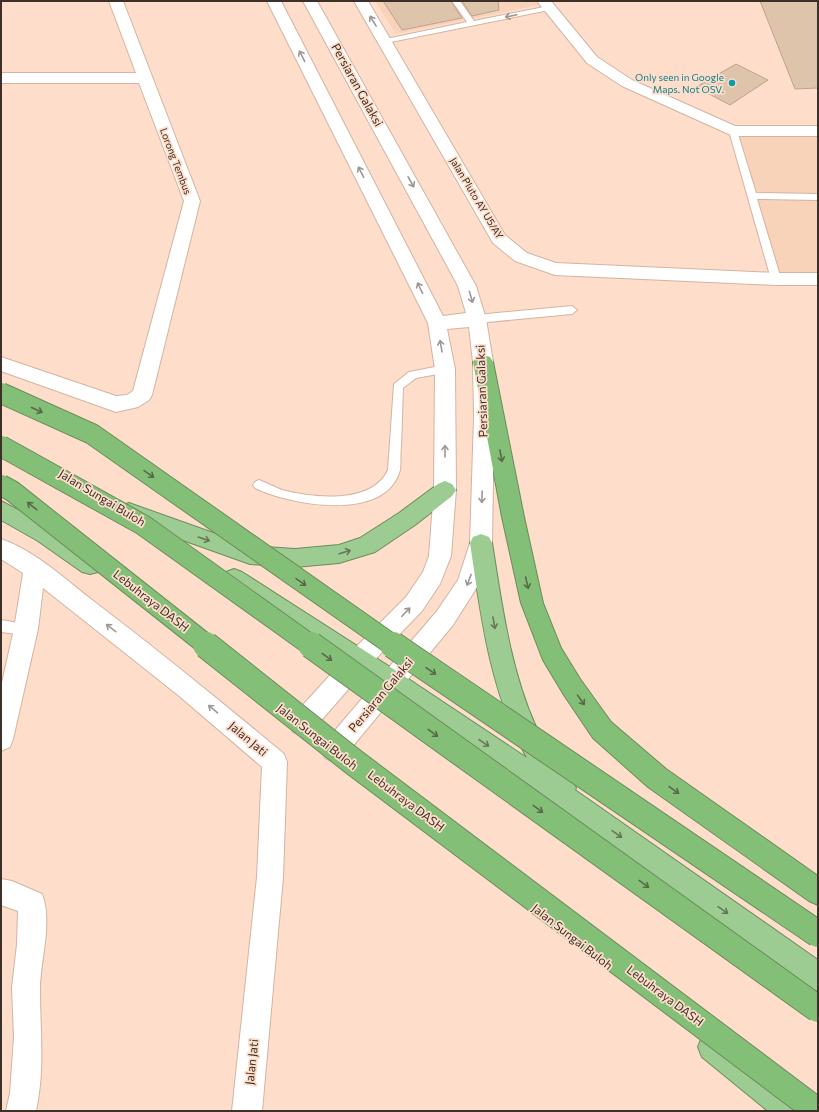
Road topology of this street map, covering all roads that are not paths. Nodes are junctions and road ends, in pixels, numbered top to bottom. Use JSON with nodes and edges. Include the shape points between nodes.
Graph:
{"nodes":[{"id":1,"x":116,"y":1,"type":"edge"},
{"id":2,"x":274,"y":1,"type":"edge"},
{"id":3,"x":310,"y":1,"type":"edge"},
{"id":4,"x":361,"y":1,"type":"edge"},
{"id":5,"x":456,"y":1,"type":"edge"},
{"id":6,"x":547,"y":4,"type":"edge"},
{"id":7,"x":472,"y":24,"type":"junction"},
{"id":8,"x":386,"y":41,"type":"junction"},
{"id":9,"x":1,"y":78,"type":"edge"},
{"id":10,"x":145,"y":78,"type":"junction"},
{"id":11,"x":734,"y":130,"type":"junction"},
{"id":12,"x":818,"y":131,"type":"edge"},
{"id":13,"x":752,"y":196,"type":"junction"},
{"id":14,"x":818,"y":197,"type":"edge"},
{"id":15,"x":818,"y":279,"type":"edge"},
{"id":16,"x":776,"y":280,"type":"junction"},
{"id":17,"x":572,"y":310,"type":"dead end"},
{"id":18,"x":477,"y":319,"type":"junction"},
{"id":19,"x":437,"y":323,"type":"junction"},
{"id":20,"x":483,"y":362,"type":"junction"},
{"id":21,"x":1,"y":364,"type":"edge"},
{"id":22,"x":445,"y":369,"type":"junction"},
{"id":23,"x":1,"y":394,"type":"edge"},
{"id":24,"x":1,"y":438,"type":"edge"},
{"id":25,"x":1,"y":446,"type":"edge"},
{"id":26,"x":1,"y":485,"type":"edge"},
{"id":27,"x":259,"y":486,"type":"dead end"},
{"id":28,"x":445,"y":490,"type":"junction"},
{"id":29,"x":1,"y":510,"type":"edge"},
{"id":30,"x":128,"y":512,"type":"junction"},
{"id":31,"x":481,"y":543,"type":"junction"},
{"id":32,"x":1,"y":548,"type":"edge"},
{"id":33,"x":35,"y":569,"type":"junction"},
{"id":34,"x":1,"y":626,"type":"edge"},
{"id":35,"x":26,"y":630,"type":"junction"},
{"id":36,"x":359,"y":660,"type":"junction"},
{"id":37,"x":393,"y":682,"type":"junction"},
{"id":38,"x":302,"y":724,"type":"junction"},
{"id":39,"x":1,"y":739,"type":"edge"},
{"id":40,"x":334,"y":750,"type":"junction"},
{"id":41,"x":585,"y":812,"type":"junction"},
{"id":42,"x":1,"y":892,"type":"edge"},
{"id":43,"x":818,"y":892,"type":"edge"},
{"id":44,"x":818,"y":934,"type":"edge"},
{"id":45,"x":818,"y":977,"type":"edge"},
{"id":46,"x":818,"y":1009,"type":"edge"},
{"id":47,"x":21,"y":1111,"type":"edge"},
{"id":48,"x":247,"y":1111,"type":"edge"},
{"id":49,"x":792,"y":1111,"type":"edge"},
{"id":50,"x":817,"y":1111,"type":"edge"}],
"edges":[{"from":1,"to":10,"type":"street","name":"Lorong Tembus"},
{"from":19,"to":2,"type":"street","one_way":true},
{"from":3,"to":18,"type":"street","name":"Persiaran Galaksi","one_way":true,"via":[[468,286]]},
{"from":8,"to":4,"type":"street","name":"Jalan Pluto AY U5/AY","one_way":true},
{"from":5,"to":7,"type":"lane"},
{"from":6,"to":7,"type":"lane","one_way":true},
{"from":6,"to":11,"type":"street","via":[[592,60],[627,83]]},
{"from":7,"to":8,"type":"lane"},
{"from":8,"to":16,"type":"street","name":"Jalan Pluto AY U5/AY","via":[[499,238],[521,257],[555,269]]},
{"from":9,"to":10,"type":"street"},
{"from":10,"to":21,"type":"street","name":"Lorong Tembus","via":[[192,201],[142,395],[132,402],[116,404]]},
{"from":11,"to":12,"type":"street"},
{"from":11,"to":13,"type":"lane"},
{"from":13,"to":14,"type":"lane"},
{"from":13,"to":16,"type":"lane"},
{"from":15,"to":16,"type":"street","name":"Jalan Pluto AY U5/AY"},
{"from":17,"to":18,"type":"lane"},
{"from":18,"to":19,"type":"street"},
{"from":18,"to":20,"type":"street","name":"Persiaran Galaksi"},
{"from":22,"to":19,"type":"street","one_way":true},
{"from":20,"to":31,"type":"street","name":"Persiaran Galaksi","one_way":true},
{"from":20,"to":43,"type":"highway","one_way":true,"via":[[532,603],[551,653],[572,687],[602,730],[657,778]]},
{"from":22,"to":27,"type":"lane","via":[[413,374],[404,379],[398,387],[394,470],[388,482],[379,490],[357,499],[323,501],[286,496]]},
{"from":28,"to":22,"type":"street","one_way":true},
{"from":23,"to":44,"type":"highway","one_way":true,"bridge":true,"via":[[92,434],[323,598]]},
{"from":24,"to":30,"type":"highway","name":"Jalan Sungai Buloh"},
{"from":25,"to":46,"type":"highway","one_way":true,"bridge":true,"via":[[143,525]]},
{"from":50,"to":26,"type":"highway","name":"Lebuhraya DASH","one_way":true,"bridge":true,"via":[[351,760],[12,491]]},
{"from":30,"to":28,"type":"highway","one_way":true,"via":[[250,555],[294,558],[339,554],[367,545]]},
{"from":36,"to":28,"type":"street","one_way":true,"via":[[414,604],[432,577],[440,556]]},
{"from":29,"to":38,"type":"highway","name":"Jalan Sungai Buloh","via":[[69,549]]},
{"from":30,"to":36,"type":"highway","name":"Jalan Sungai Buloh"},
{"from":31,"to":37,"type":"street","name":"Persiaran Galaksi","one_way":true,"via":[[468,584],[445,618]]},
{"from":31,"to":41,"type":"highway","one_way":true,"via":[[501,661],[518,710],[536,754],[549,775]]},
{"from":32,"to":33,"type":"street","name":"Jalan Jati"},
{"from":33,"to":35,"type":"street"},
{"from":48,"to":33,"type":"street","name":"Jalan Jati","one_way":true,"via":[[270,877],[275,762],[186,687]]},
{"from":34,"to":35,"type":"lane"},
{"from":35,"to":39,"type":"street"},
{"from":36,"to":37,"type":"highway","name":"Jalan Sungai Buloh"},
{"from":36,"to":38,"type":"street"},
{"from":37,"to":40,"type":"street","name":"Persiaran Galaksi"},
{"from":37,"to":41,"type":"highway","name":"Jalan Sungai Buloh","one_way":true},
{"from":38,"to":40,"type":"highway","name":"Jalan Sungai Buloh"},
{"from":40,"to":49,"type":"highway","name":"Jalan Sungai Buloh"},
{"from":41,"to":45,"type":"highway","name":"Jalan Sungai Buloh","one_way":true},
{"from":42,"to":47,"type":"street","via":[[12,894],[32,904],[32,944],[26,988],[28,1036],[25,1093]]}]}
